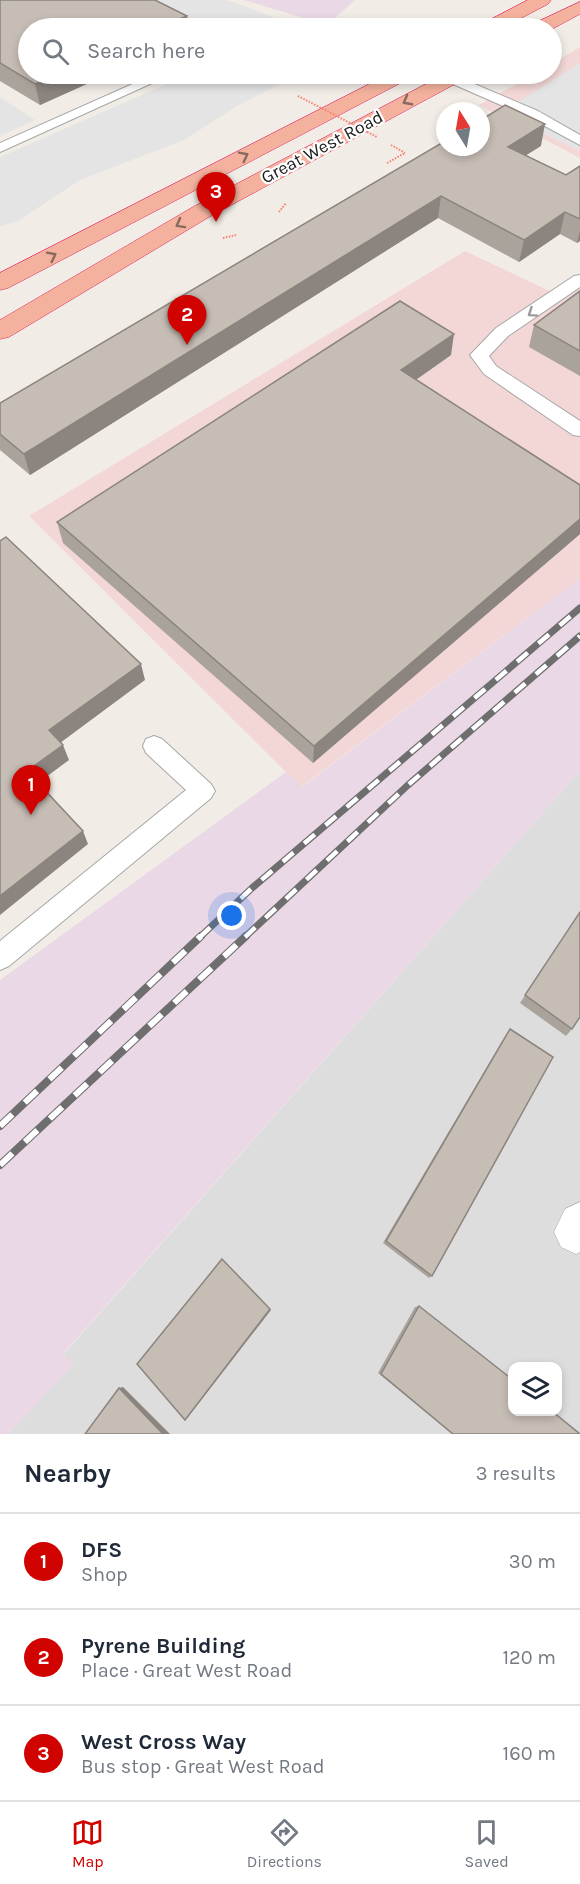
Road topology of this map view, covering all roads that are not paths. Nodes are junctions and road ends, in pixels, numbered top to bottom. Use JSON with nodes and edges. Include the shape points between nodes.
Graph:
{"nodes":[{"id":1,"x":542,"y":0,"type":"edge"},
{"id":2,"x":580,"y":7,"type":"edge"},
{"id":3,"x":508,"y":18,"type":"edge"},
{"id":4,"x":559,"y":18,"type":"edge"},
{"id":5,"x":143,"y":84,"type":"edge"},
{"id":6,"x":384,"y":84,"type":"edge"},
{"id":7,"x":440,"y":84,"type":"edge"},
{"id":8,"x":471,"y":84,"type":"edge"},
{"id":9,"x":580,"y":141,"type":"edge"},
{"id":10,"x":0,"y":148,"type":"edge"},
{"id":11,"x":580,"y":280,"type":"edge"},
{"id":12,"x":0,"y":283,"type":"edge"},
{"id":13,"x":0,"y":331,"type":"edge"},
{"id":14,"x":580,"y":430,"type":"edge"},
{"id":15,"x":154,"y":746,"type":"dead end"},
{"id":16,"x":0,"y":957,"type":"edge"}],
"edges":[{"from":1,"to":3,"type":"highway"},
{"from":2,"to":4,"type":"highway"},
{"from":5,"to":10,"type":"lane"},
{"from":12,"to":6,"type":"highway","name":"Great West Road","one_way":true},
{"from":7,"to":13,"type":"highway","name":"Great West Road","one_way":true,"via":[[201,212]]},
{"from":8,"to":9,"type":"lane"},
{"from":11,"to":14,"type":"lane","one_way":true,"via":[[502,332],[479,355],[490,370]]},
{"from":15,"to":16,"type":"lane","via":[[203,791]]}]}
